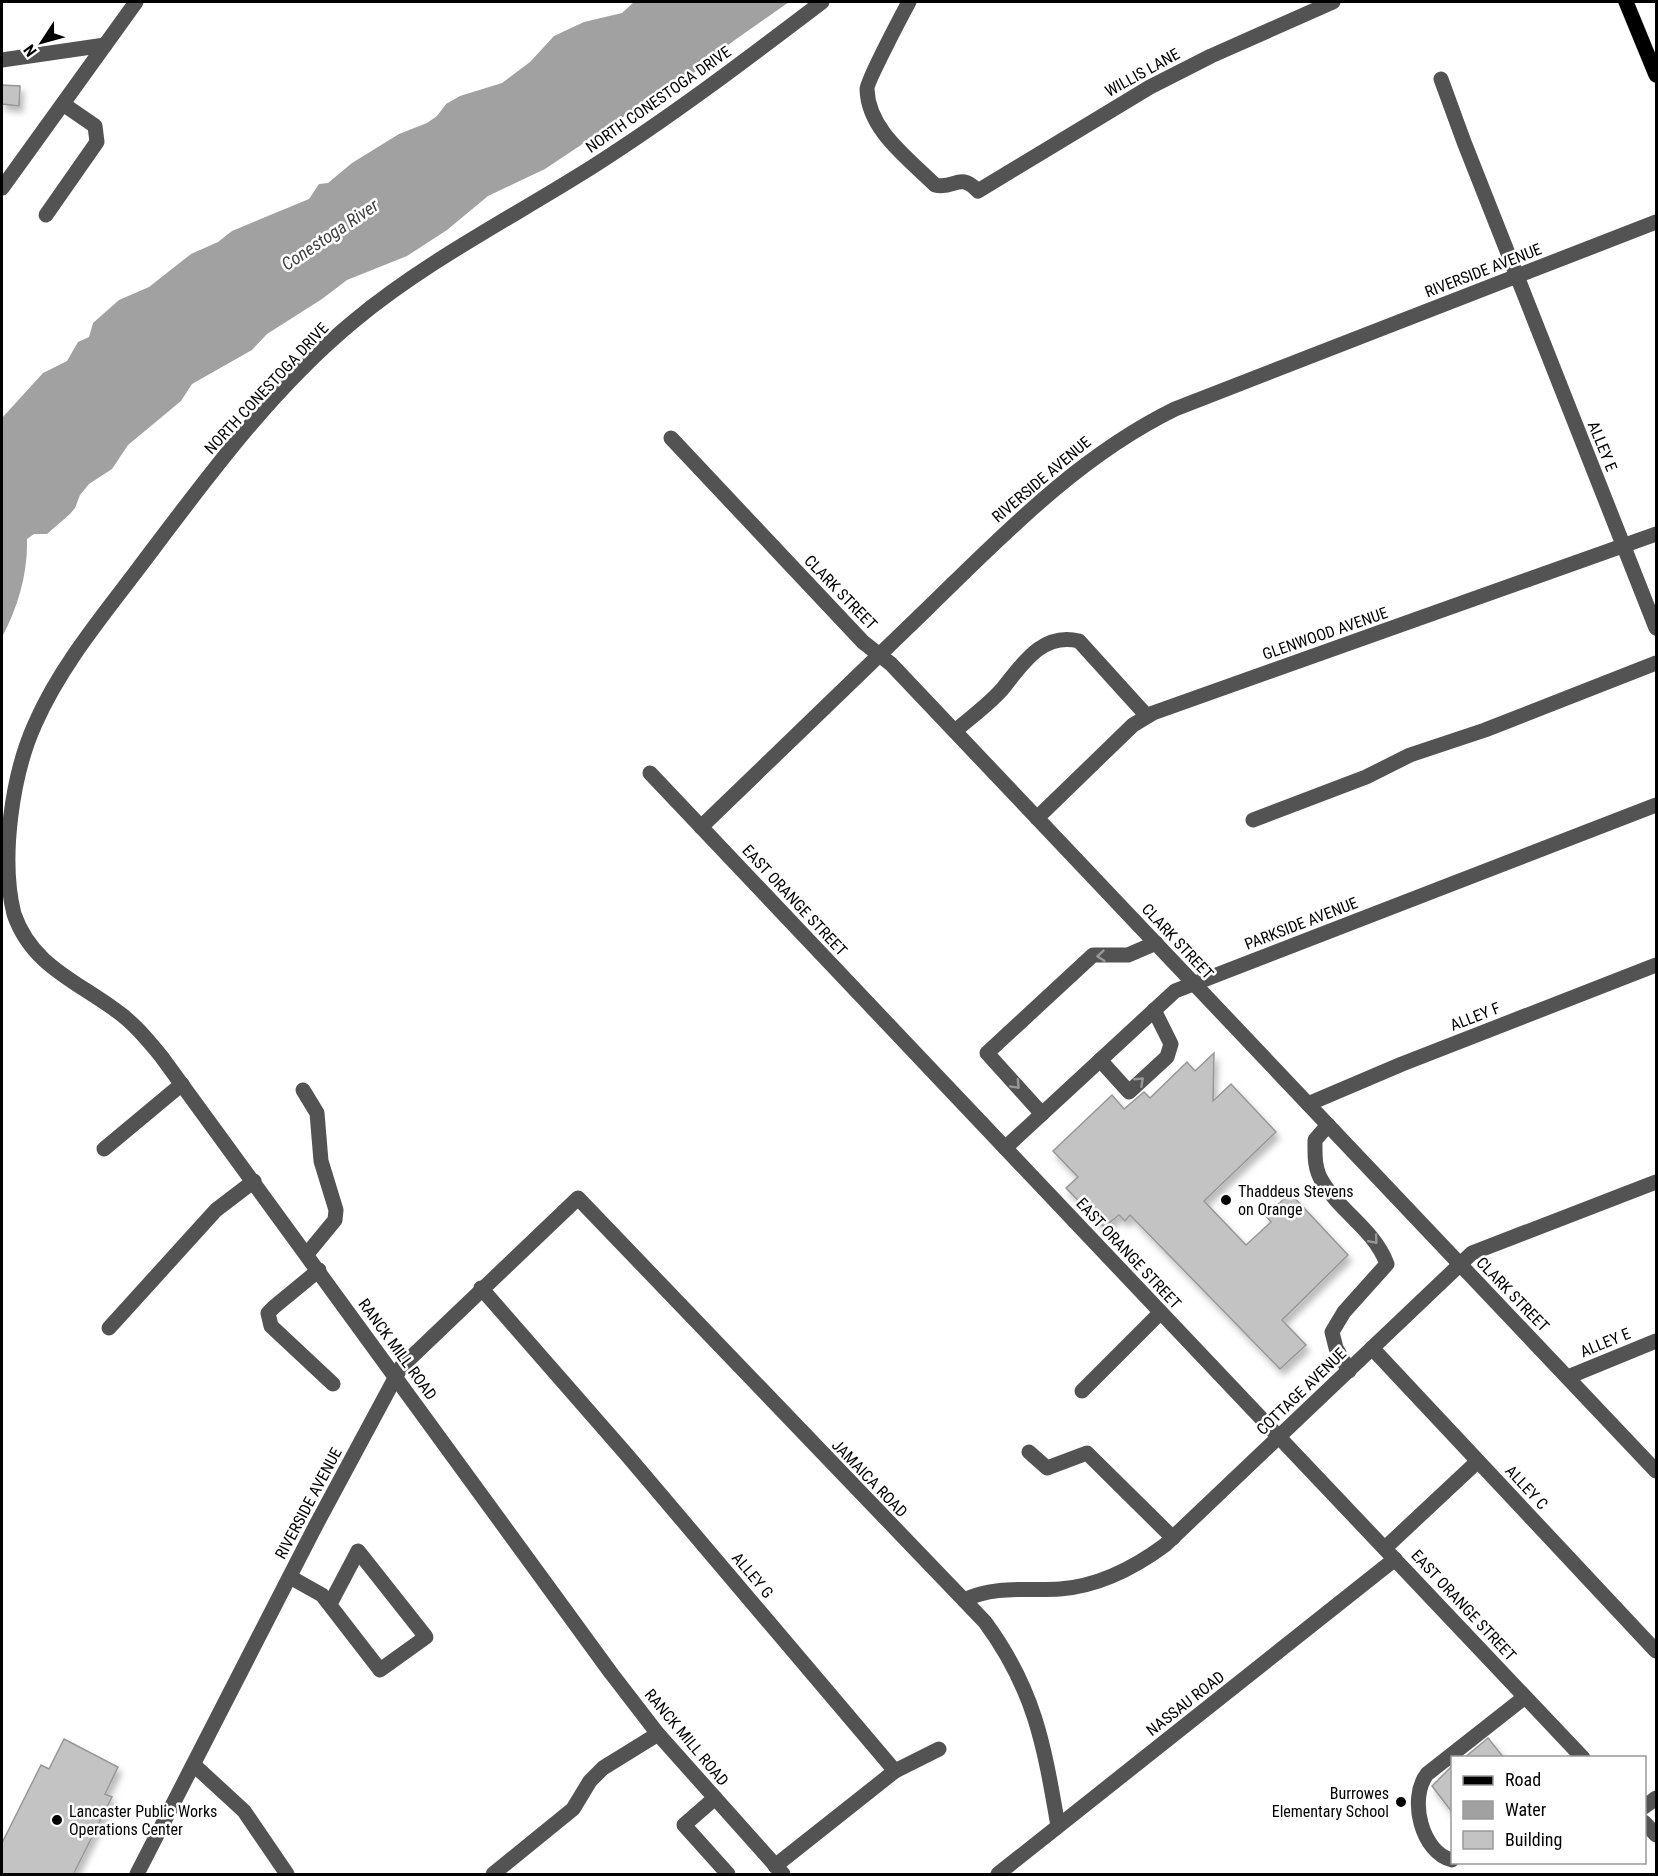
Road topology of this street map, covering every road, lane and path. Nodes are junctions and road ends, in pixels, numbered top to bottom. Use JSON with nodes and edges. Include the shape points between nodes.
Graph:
{"nodes":[{"id":1,"x":135,"y":2,"type":"edge"},
{"id":2,"x":822,"y":2,"type":"edge"},
{"id":3,"x":909,"y":2,"type":"edge"},
{"id":4,"x":1333,"y":2,"type":"edge"},
{"id":5,"x":1626,"y":2,"type":"edge"},
{"id":6,"x":105,"y":45,"type":"junction"},
{"id":7,"x":2,"y":60,"type":"edge"},
{"id":8,"x":1656,"y":75,"type":"edge"},
{"id":9,"x":1441,"y":79,"type":"dead end"},
{"id":10,"x":63,"y":104,"type":"junction"},
{"id":11,"x":2,"y":188,"type":"edge"},
{"id":12,"x":46,"y":215,"type":"dead end"},
{"id":13,"x":1656,"y":222,"type":"edge"},
{"id":14,"x":1518,"y":276,"type":"junction"},
{"id":15,"x":671,"y":438,"type":"dead end"},
{"id":16,"x":1656,"y":534,"type":"edge"},
{"id":17,"x":1624,"y":547,"type":"junction"},
{"id":18,"x":1656,"y":628,"type":"edge"},
{"id":19,"x":879,"y":655,"type":"junction"},
{"id":20,"x":1656,"y":663,"type":"edge"},
{"id":21,"x":1147,"y":716,"type":"junction"},
{"id":22,"x":955,"y":731,"type":"junction"},
{"id":23,"x":650,"y":773,"type":"dead end"},
{"id":24,"x":1656,"y":805,"type":"edge"},
{"id":25,"x":1037,"y":818,"type":"junction"},
{"id":26,"x":1253,"y":820,"type":"dead end"},
{"id":27,"x":701,"y":827,"type":"junction"},
{"id":28,"x":7,"y":846,"type":"joint"},
{"id":29,"x":1156,"y":943,"type":"junction"},
{"id":30,"x":1656,"y":965,"type":"edge"},
{"id":31,"x":1194,"y":984,"type":"junction"},
{"id":32,"x":1154,"y":1010,"type":"junction"},
{"id":33,"x":1100,"y":1060,"type":"junction"},
{"id":34,"x":182,"y":1084,"type":"junction"},
{"id":35,"x":303,"y":1090,"type":"dead end"},
{"id":36,"x":1308,"y":1104,"type":"junction"},
{"id":37,"x":1042,"y":1114,"type":"junction"},
{"id":38,"x":1328,"y":1125,"type":"junction"},
{"id":39,"x":1005,"y":1148,"type":"junction"},
{"id":40,"x":104,"y":1149,"type":"dead end"},
{"id":41,"x":254,"y":1181,"type":"junction"},
{"id":42,"x":1656,"y":1182,"type":"edge"},
{"id":43,"x":578,"y":1198,"type":"joint"},
{"id":44,"x":307,"y":1254,"type":"junction"},
{"id":45,"x":1460,"y":1264,"type":"junction"},
{"id":46,"x":319,"y":1270,"type":"junction"},
{"id":47,"x":481,"y":1288,"type":"junction"},
{"id":48,"x":1160,"y":1313,"type":"junction"},
{"id":49,"x":109,"y":1328,"type":"dead end"},
{"id":50,"x":1656,"y":1341,"type":"edge"},
{"id":51,"x":1372,"y":1348,"type":"junction"},
{"id":52,"x":1349,"y":1371,"type":"junction"},
{"id":53,"x":396,"y":1376,"type":"junction"},
{"id":54,"x":1568,"y":1377,"type":"junction"},
{"id":55,"x":333,"y":1384,"type":"dead end"},
{"id":56,"x":1082,"y":1391,"type":"dead end"},
{"id":57,"x":1279,"y":1437,"type":"junction"},
{"id":58,"x":1029,"y":1452,"type":"dead end"},
{"id":59,"x":1478,"y":1461,"type":"junction"},
{"id":60,"x":1656,"y":1471,"type":"edge"},
{"id":61,"x":1173,"y":1538,"type":"junction"},
{"id":62,"x":1390,"y":1554,"type":"junction"},
{"id":63,"x":290,"y":1577,"type":"junction"},
{"id":64,"x":964,"y":1600,"type":"junction"},
{"id":65,"x":330,"y":1604,"type":"junction"},
{"id":66,"x":1656,"y":1651,"type":"edge"},
{"id":67,"x":1525,"y":1697,"type":"junction"},
{"id":68,"x":658,"y":1734,"type":"junction"},
{"id":69,"x":939,"y":1749,"type":"dead end"},
{"id":70,"x":1581,"y":1756,"type":"edge"},
{"id":71,"x":194,"y":1765,"type":"junction"},
{"id":72,"x":895,"y":1771,"type":"junction"},
{"id":73,"x":715,"y":1798,"type":"junction"},
{"id":74,"x":1058,"y":1826,"type":"junction"},
{"id":75,"x":1451,"y":1860,"type":"edge"},
{"id":76,"x":779,"y":1870,"type":"edge"},
{"id":77,"x":137,"y":1875,"type":"edge"},
{"id":78,"x":287,"y":1875,"type":"edge"},
{"id":79,"x":493,"y":1875,"type":"edge"},
{"id":80,"x":728,"y":1875,"type":"edge"},
{"id":81,"x":998,"y":1875,"type":"edge"}],
"edges":[{"from":1,"to":6,"type":"street"},
{"from":2,"to":28,"type":"street","name":"NORTH CONESTOGA DRIVE","via":[[657,124],[387,296],[319,353],[194,495],[79,647],[35,723],[16,787]]},
{"from":3,"to":4,"type":"street","name":"WILLIS LANE","via":[[870,76],[867,88],[873,115],[886,137],[934,185],[963,181],[978,191],[1150,87]]},
{"from":5,"to":8,"type":"main road"},
{"from":6,"to":7,"type":"street"},
{"from":6,"to":10,"type":"street"},
{"from":9,"to":14,"type":"street","name":"ALLEY E"},
{"from":10,"to":11,"type":"street"},
{"from":10,"to":12,"type":"street","via":[[95,126],[98,142]]},
{"from":13,"to":14,"type":"street","name":"RIVERSIDE AVENUE"},
{"from":14,"to":17,"type":"street","name":"ALLEY E"},
{"from":14,"to":19,"type":"street","name":"RIVERSIDE AVENUE","via":[[1175,409],[1141,426],[1069,476]]},
{"from":15,"to":19,"type":"street","name":"CLARK STREET"},
{"from":16,"to":17,"type":"street","name":"GLENWOOD AVENUE"},
{"from":17,"to":18,"type":"street","name":"ALLEY E"},
{"from":17,"to":21,"type":"street","name":"GLENWOOD AVENUE"},
{"from":19,"to":22,"type":"street","name":"CLARK STREET"},
{"from":19,"to":27,"type":"street","name":"RIVERSIDE AVENUE"},
{"from":20,"to":26,"type":"street","via":[[1410,755],[1366,777]]},
{"from":21,"to":22,"type":"street","via":[[1079,641],[1066,638],[1034,650],[1004,686]]},
{"from":21,"to":25,"type":"street","name":"GLENWOOD AVENUE"},
{"from":22,"to":25,"type":"street","name":"CLARK STREET"},
{"from":23,"to":27,"type":"street","name":"EAST ORANGE STREET"},
{"from":24,"to":31,"type":"street","name":"PARKSIDE AVENUE"},
{"from":25,"to":29,"type":"street","name":"CLARK STREET"},
{"from":27,"to":39,"type":"street","name":"EAST ORANGE STREET"},
{"from":28,"to":34,"type":"street","name":"RANCK MILL ROAD","via":[[14,912],[33,951],[51,968],[125,1017]]},
{"from":29,"to":31,"type":"street","name":"CLARK STREET"},
{"from":29,"to":37,"type":"street","one_way":true,"via":[[1128,955],[1094,955],[987,1053]]},
{"from":30,"to":36,"type":"street","name":"ALLEY F"},
{"from":31,"to":32,"type":"street","name":"PARKSIDE AVENUE","via":[[1175,991]]},
{"from":31,"to":36,"type":"street","name":"CLARK STREET"},
{"from":32,"to":33,"type":"street","name":"PARKSIDE AVENUE"},
{"from":33,"to":32,"type":"street","one_way":true,"via":[[1129,1092],[1160,1064],[1172,1048]]},
{"from":33,"to":37,"type":"street","name":"PARKSIDE AVENUE"},
{"from":34,"to":40,"type":"street"},
{"from":34,"to":41,"type":"street","name":"RANCK MILL ROAD"},
{"from":35,"to":44,"type":"street","via":[[317,1113],[321,1161],[336,1210],[335,1220]]},
{"from":36,"to":38,"type":"street","name":"CLARK STREET"},
{"from":37,"to":39,"type":"street","name":"PARKSIDE AVENUE"},
{"from":38,"to":45,"type":"street","name":"CLARK STREET"},
{"from":38,"to":52,"type":"street","one_way":true,"via":[[1315,1140],[1315,1164],[1322,1181],[1380,1246],[1387,1264],[1344,1312],[1332,1332]]},
{"from":39,"to":48,"type":"street","name":"EAST ORANGE STREET"},
{"from":41,"to":44,"type":"street","name":"RANCK MILL ROAD"},
{"from":41,"to":49,"type":"street","via":[[216,1210]]},
{"from":42,"to":45,"type":"street","name":"COTTAGE AVENUE","via":[[1477,1250]]},
{"from":43,"to":47,"type":"street","name":"RIVERSIDE AVENUE"},
{"from":43,"to":64,"type":"street","name":"JAMAICA ROAD"},
{"from":44,"to":46,"type":"street","name":"RANCK MILL ROAD"},
{"from":45,"to":51,"type":"street","name":"COTTAGE AVENUE"},
{"from":45,"to":54,"type":"street","name":"CLARK STREET"},
{"from":46,"to":53,"type":"street","name":"RANCK MILL ROAD"},
{"from":46,"to":55,"type":"street","via":[[274,1307],[268,1319]]},
{"from":47,"to":53,"type":"street","name":"RIVERSIDE AVENUE","via":[[406,1360]]},
{"from":47,"to":72,"type":"street","name":"ALLEY G"},
{"from":48,"to":56,"type":"street"},
{"from":48,"to":57,"type":"street","name":"EAST ORANGE STREET"},
{"from":50,"to":54,"type":"street","name":"ALLEY E"},
{"from":51,"to":52,"type":"street","name":"COTTAGE AVENUE"},
{"from":51,"to":59,"type":"street","name":"ALLEY C"},
{"from":52,"to":57,"type":"street","name":"COTTAGE AVENUE"},
{"from":53,"to":63,"type":"street","name":"RIVERSIDE AVENUE"},
{"from":53,"to":68,"type":"street","name":"RANCK MILL ROAD"},
{"from":54,"to":60,"type":"street","name":"CLARK STREET"},
{"from":57,"to":61,"type":"street","name":"COTTAGE AVENUE"},
{"from":57,"to":62,"type":"street","name":"EAST ORANGE STREET"},
{"from":58,"to":61,"type":"street","via":[[1047,1468],[1087,1453]]},
{"from":59,"to":62,"type":"street","name":"NASSAU ROAD"},
{"from":59,"to":66,"type":"street","name":"ALLEY C"},
{"from":61,"to":64,"type":"street","name":"COTTAGE AVENUE","via":[[1142,1562],[1105,1580],[1061,1589],[1006,1589]]},
{"from":62,"to":67,"type":"street","name":"EAST ORANGE STREET"},
{"from":62,"to":74,"type":"street","name":"NASSAU ROAD"},
{"from":63,"to":65,"type":"street"},
{"from":63,"to":71,"type":"street","name":"RIVERSIDE AVENUE"},
{"from":64,"to":74,"type":"street","name":"JAMAICA ROAD","via":[[1004,1648],[1034,1709]]},
{"from":65,"to":65,"type":"street","via":[[380,1670],[426,1637],[358,1551]]},
{"from":67,"to":70,"type":"street","name":"EAST ORANGE STREET"},
{"from":67,"to":75,"type":"street","via":[[1426,1774],[1422,1782],[1420,1817],[1427,1839],[1437,1854]]},
{"from":68,"to":73,"type":"street","name":"RANCK MILL ROAD"},
{"from":68,"to":79,"type":"street","via":[[603,1768],[573,1809]]},
{"from":69,"to":72,"type":"street"},
{"from":71,"to":77,"type":"street","name":"RIVERSIDE AVENUE"},
{"from":71,"to":78,"type":"street","via":[[244,1811]]},
{"from":72,"to":76,"type":"street"},
{"from":73,"to":76,"type":"street","name":"RANCK MILL ROAD"},
{"from":73,"to":80,"type":"street","via":[[684,1826]]},
{"from":74,"to":81,"type":"street","name":"NASSAU ROAD"}]}
